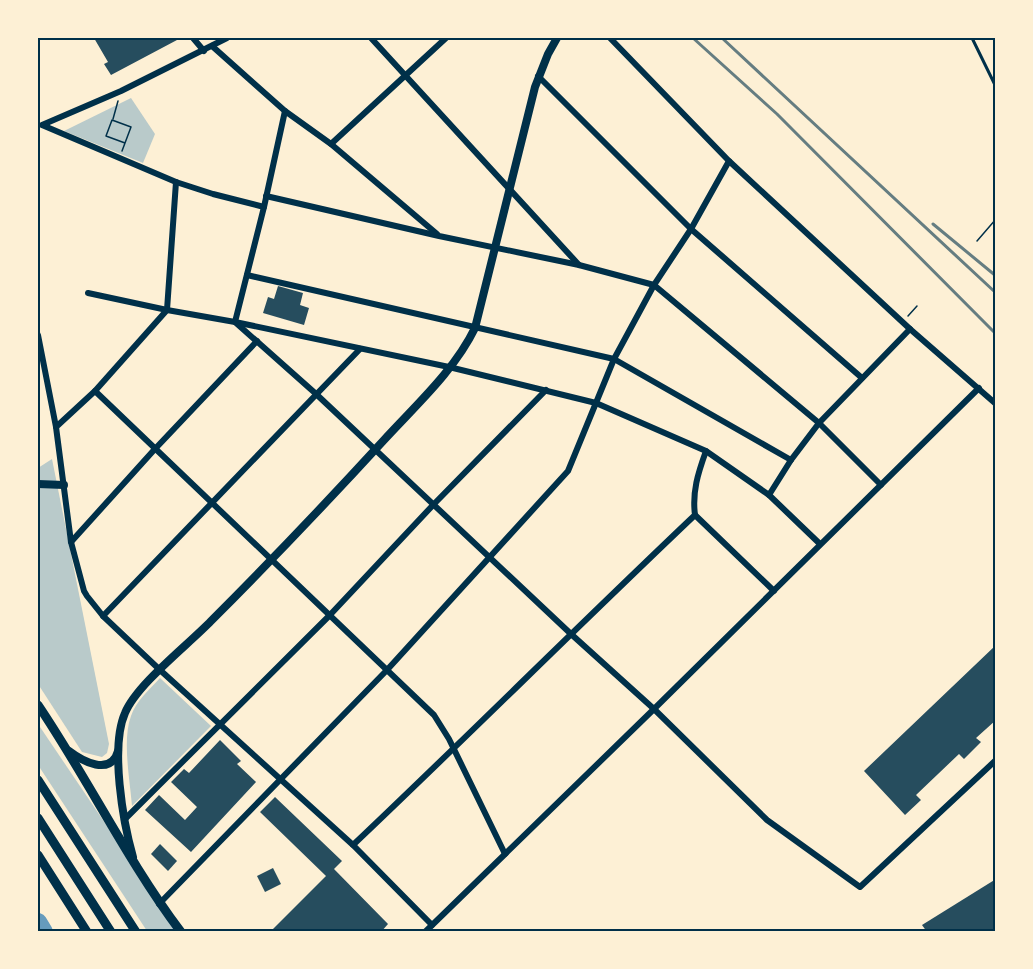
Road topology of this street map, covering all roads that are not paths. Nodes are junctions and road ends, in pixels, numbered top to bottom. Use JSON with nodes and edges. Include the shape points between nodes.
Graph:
{"nodes":[{"id":1,"x":193,"y":38,"type":"edge"},
{"id":2,"x":227,"y":38,"type":"edge"},
{"id":3,"x":371,"y":38,"type":"edge"},
{"id":4,"x":446,"y":38,"type":"edge"},
{"id":5,"x":557,"y":38,"type":"edge"},
{"id":6,"x":610,"y":38,"type":"edge"},
{"id":7,"x":972,"y":38,"type":"edge"},
{"id":8,"x":212,"y":46,"type":"junction"},
{"id":9,"x":204,"y":51,"type":"junction"},
{"id":10,"x":405,"y":76,"type":"junction"},
{"id":11,"x":538,"y":76,"type":"junction"},
{"id":12,"x":996,"y":87,"type":"edge"},
{"id":13,"x":285,"y":111,"type":"junction"},
{"id":14,"x":40,"y":125,"type":"edge"},
{"id":15,"x":331,"y":144,"type":"junction"},
{"id":16,"x":729,"y":161,"type":"junction"},
{"id":17,"x":176,"y":182,"type":"junction"},
{"id":18,"x":511,"y":190,"type":"junction"},
{"id":19,"x":266,"y":196,"type":"junction"},
{"id":20,"x":264,"y":207,"type":"junction"},
{"id":21,"x":691,"y":229,"type":"junction"},
{"id":22,"x":439,"y":236,"type":"junction"},
{"id":23,"x":496,"y":248,"type":"junction"},
{"id":24,"x":579,"y":265,"type":"junction"},
{"id":25,"x":247,"y":275,"type":"junction"},
{"id":26,"x":654,"y":285,"type":"junction"},
{"id":27,"x":88,"y":293,"type":"dead end"},
{"id":28,"x":167,"y":310,"type":"junction"},
{"id":29,"x":235,"y":322,"type":"junction"},
{"id":30,"x":475,"y":328,"type":"junction"},
{"id":31,"x":910,"y":329,"type":"junction"},
{"id":32,"x":38,"y":334,"type":"edge"},
{"id":33,"x":258,"y":341,"type":"junction"},
{"id":34,"x":360,"y":349,"type":"junction"},
{"id":35,"x":614,"y":359,"type":"junction"},
{"id":36,"x":449,"y":367,"type":"junction"},
{"id":37,"x":862,"y":378,"type":"junction"},
{"id":38,"x":979,"y":388,"type":"junction"},
{"id":39,"x":546,"y":390,"type":"junction"},
{"id":40,"x":95,"y":391,"type":"junction"},
{"id":41,"x":315,"y":393,"type":"junction"},
{"id":42,"x":596,"y":403,"type":"junction"},
{"id":43,"x":996,"y":404,"type":"edge"},
{"id":44,"x":819,"y":423,"type":"junction"},
{"id":45,"x":56,"y":427,"type":"junction"},
{"id":46,"x":154,"y":450,"type":"junction"},
{"id":47,"x":375,"y":450,"type":"junction"},
{"id":48,"x":706,"y":451,"type":"junction"},
{"id":49,"x":791,"y":460,"type":"junction"},
{"id":50,"x":38,"y":483,"type":"edge"},
{"id":51,"x":64,"y":485,"type":"junction"},
{"id":52,"x":881,"y":485,"type":"junction"},
{"id":53,"x":769,"y":495,"type":"junction"},
{"id":54,"x":212,"y":504,"type":"junction"},
{"id":55,"x":434,"y":504,"type":"junction"},
{"id":56,"x":695,"y":515,"type":"junction"},
{"id":57,"x":71,"y":542,"type":"junction"},
{"id":58,"x":820,"y":544,"type":"junction"},
{"id":59,"x":490,"y":558,"type":"junction"},
{"id":60,"x":270,"y":560,"type":"junction"},
{"id":61,"x":774,"y":591,"type":"junction"},
{"id":62,"x":104,"y":616,"type":"junction"},
{"id":63,"x":329,"y":616,"type":"junction"},
{"id":64,"x":571,"y":634,"type":"junction"},
{"id":65,"x":160,"y":670,"type":"junction"},
{"id":66,"x":387,"y":670,"type":"junction"},
{"id":67,"x":38,"y":705,"type":"edge"},
{"id":68,"x":654,"y":709,"type":"junction"},
{"id":69,"x":220,"y":726,"type":"junction"},
{"id":70,"x":67,"y":749,"type":"junction"},
{"id":71,"x":118,"y":750,"type":"junction"},
{"id":72,"x":453,"y":750,"type":"junction"},
{"id":73,"x":996,"y":760,"type":"edge"},
{"id":74,"x":38,"y":780,"type":"edge"},
{"id":75,"x":282,"y":780,"type":"junction"},
{"id":76,"x":38,"y":818,"type":"edge"},
{"id":77,"x":124,"y":820,"type":"junction"},
{"id":78,"x":353,"y":845,"type":"junction"},
{"id":79,"x":505,"y":854,"type":"junction"},
{"id":80,"x":38,"y":855,"type":"edge"},
{"id":81,"x":134,"y":862,"type":"junction"},
{"id":82,"x":159,"y":904,"type":"junction"},
{"id":83,"x":432,"y":925,"type":"junction"},
{"id":84,"x":87,"y":932,"type":"edge"},
{"id":85,"x":111,"y":932,"type":"edge"},
{"id":86,"x":136,"y":932,"type":"edge"},
{"id":87,"x":181,"y":932,"type":"edge"},
{"id":88,"x":425,"y":932,"type":"edge"}],
"edges":[{"from":1,"to":9,"type":"street"},
{"from":2,"to":8,"type":"street"},
{"from":3,"to":10,"type":"street"},
{"from":4,"to":10,"type":"street"},
{"from":5,"to":11,"type":"street"},
{"from":6,"to":16,"type":"street"},
{"from":7,"to":12,"type":"lane"},
{"from":8,"to":9,"type":"street"},
{"from":8,"to":13,"type":"street"},
{"from":9,"to":14,"type":"street"},
{"from":10,"to":15,"type":"street"},
{"from":10,"to":18,"type":"street"},
{"from":11,"to":18,"type":"street"},
{"from":11,"to":21,"type":"street"},
{"from":13,"to":15,"type":"street"},
{"from":13,"to":19,"type":"street"},
{"from":14,"to":17,"type":"street"},
{"from":15,"to":22,"type":"street"},
{"from":16,"to":21,"type":"street"},
{"from":16,"to":31,"type":"street"},
{"from":17,"to":20,"type":"street"},
{"from":17,"to":28,"type":"street"},
{"from":18,"to":23,"type":"street"},
{"from":18,"to":24,"type":"street"},
{"from":19,"to":20,"type":"street"},
{"from":19,"to":22,"type":"street"},
{"from":20,"to":25,"type":"street"},
{"from":21,"to":26,"type":"street"},
{"from":21,"to":37,"type":"street"},
{"from":22,"to":23,"type":"street"},
{"from":23,"to":24,"type":"street"},
{"from":23,"to":30,"type":"street"},
{"from":24,"to":26,"type":"street"},
{"from":25,"to":29,"type":"street"},
{"from":25,"to":30,"type":"street"},
{"from":26,"to":35,"type":"street"},
{"from":26,"to":44,"type":"street"},
{"from":27,"to":28,"type":"street"},
{"from":28,"to":29,"type":"street"},
{"from":28,"to":40,"type":"street"},
{"from":29,"to":33,"type":"street"},
{"from":29,"to":34,"type":"street"},
{"from":30,"to":35,"type":"street"},
{"from":30,"to":36,"type":"street"},
{"from":31,"to":37,"type":"street"},
{"from":31,"to":38,"type":"street"},
{"from":32,"to":45,"type":"street"},
{"from":33,"to":41,"type":"street"},
{"from":33,"to":46,"type":"street"},
{"from":34,"to":36,"type":"street"},
{"from":34,"to":41,"type":"street"},
{"from":35,"to":42,"type":"street"},
{"from":35,"to":49,"type":"street"},
{"from":36,"to":39,"type":"street"},
{"from":36,"to":47,"type":"street"},
{"from":37,"to":44,"type":"street"},
{"from":38,"to":43,"type":"street"},
{"from":38,"to":52,"type":"street"},
{"from":39,"to":42,"type":"street"},
{"from":39,"to":55,"type":"street"},
{"from":40,"to":45,"type":"street"},
{"from":40,"to":46,"type":"street"},
{"from":41,"to":47,"type":"street"},
{"from":41,"to":54,"type":"street"},
{"from":42,"to":48,"type":"street"},
{"from":42,"to":59,"type":"street","via":[[568,471]]},
{"from":44,"to":49,"type":"street"},
{"from":44,"to":52,"type":"street"},
{"from":45,"to":51,"type":"street"},
{"from":46,"to":54,"type":"street"},
{"from":46,"to":57,"type":"street"},
{"from":47,"to":55,"type":"street"},
{"from":47,"to":60,"type":"street"},
{"from":48,"to":53,"type":"street"},
{"from":48,"to":56,"type":"street","via":[[693,496]]},
{"from":49,"to":53,"type":"street"},
{"from":50,"to":51,"type":"street"},
{"from":51,"to":57,"type":"street"},
{"from":52,"to":58,"type":"street"},
{"from":53,"to":58,"type":"street"},
{"from":54,"to":60,"type":"street"},
{"from":54,"to":62,"type":"street"},
{"from":55,"to":59,"type":"street"},
{"from":55,"to":63,"type":"street"},
{"from":56,"to":61,"type":"street"},
{"from":56,"to":64,"type":"street"},
{"from":57,"to":62,"type":"street","via":[[84,591]]},
{"from":58,"to":61,"type":"street"},
{"from":59,"to":64,"type":"street"},
{"from":59,"to":66,"type":"street"},
{"from":60,"to":63,"type":"street"},
{"from":60,"to":65,"type":"street"},
{"from":61,"to":68,"type":"street"},
{"from":62,"to":65,"type":"street"},
{"from":63,"to":66,"type":"street"},
{"from":63,"to":69,"type":"street"},
{"from":64,"to":68,"type":"street"},
{"from":64,"to":72,"type":"street"},
{"from":65,"to":69,"type":"street"},
{"from":65,"to":71,"type":"street","via":[[125,714]]},
{"from":66,"to":72,"type":"street","via":[[434,715]]},
{"from":66,"to":75,"type":"street"},
{"from":67,"to":70,"type":"highway"},
{"from":68,"to":73,"type":"street","via":[[767,820],[860,888]]},
{"from":68,"to":79,"type":"street"},
{"from":69,"to":75,"type":"street"},
{"from":69,"to":77,"type":"street"},
{"from":70,"to":71,"type":"street","via":[[87,764],[99,766],[117,756]]},
{"from":70,"to":81,"type":"highway"},
{"from":71,"to":77,"type":"street"},
{"from":72,"to":78,"type":"street"},
{"from":72,"to":79,"type":"street"},
{"from":74,"to":86,"type":"highway"},
{"from":75,"to":78,"type":"street"},
{"from":75,"to":82,"type":"street"},
{"from":76,"to":85,"type":"highway"},
{"from":77,"to":81,"type":"street"},
{"from":78,"to":83,"type":"street"},
{"from":79,"to":83,"type":"street"},
{"from":80,"to":84,"type":"highway"},
{"from":81,"to":82,"type":"highway"},
{"from":82,"to":87,"type":"highway"},
{"from":83,"to":88,"type":"street"}]}
